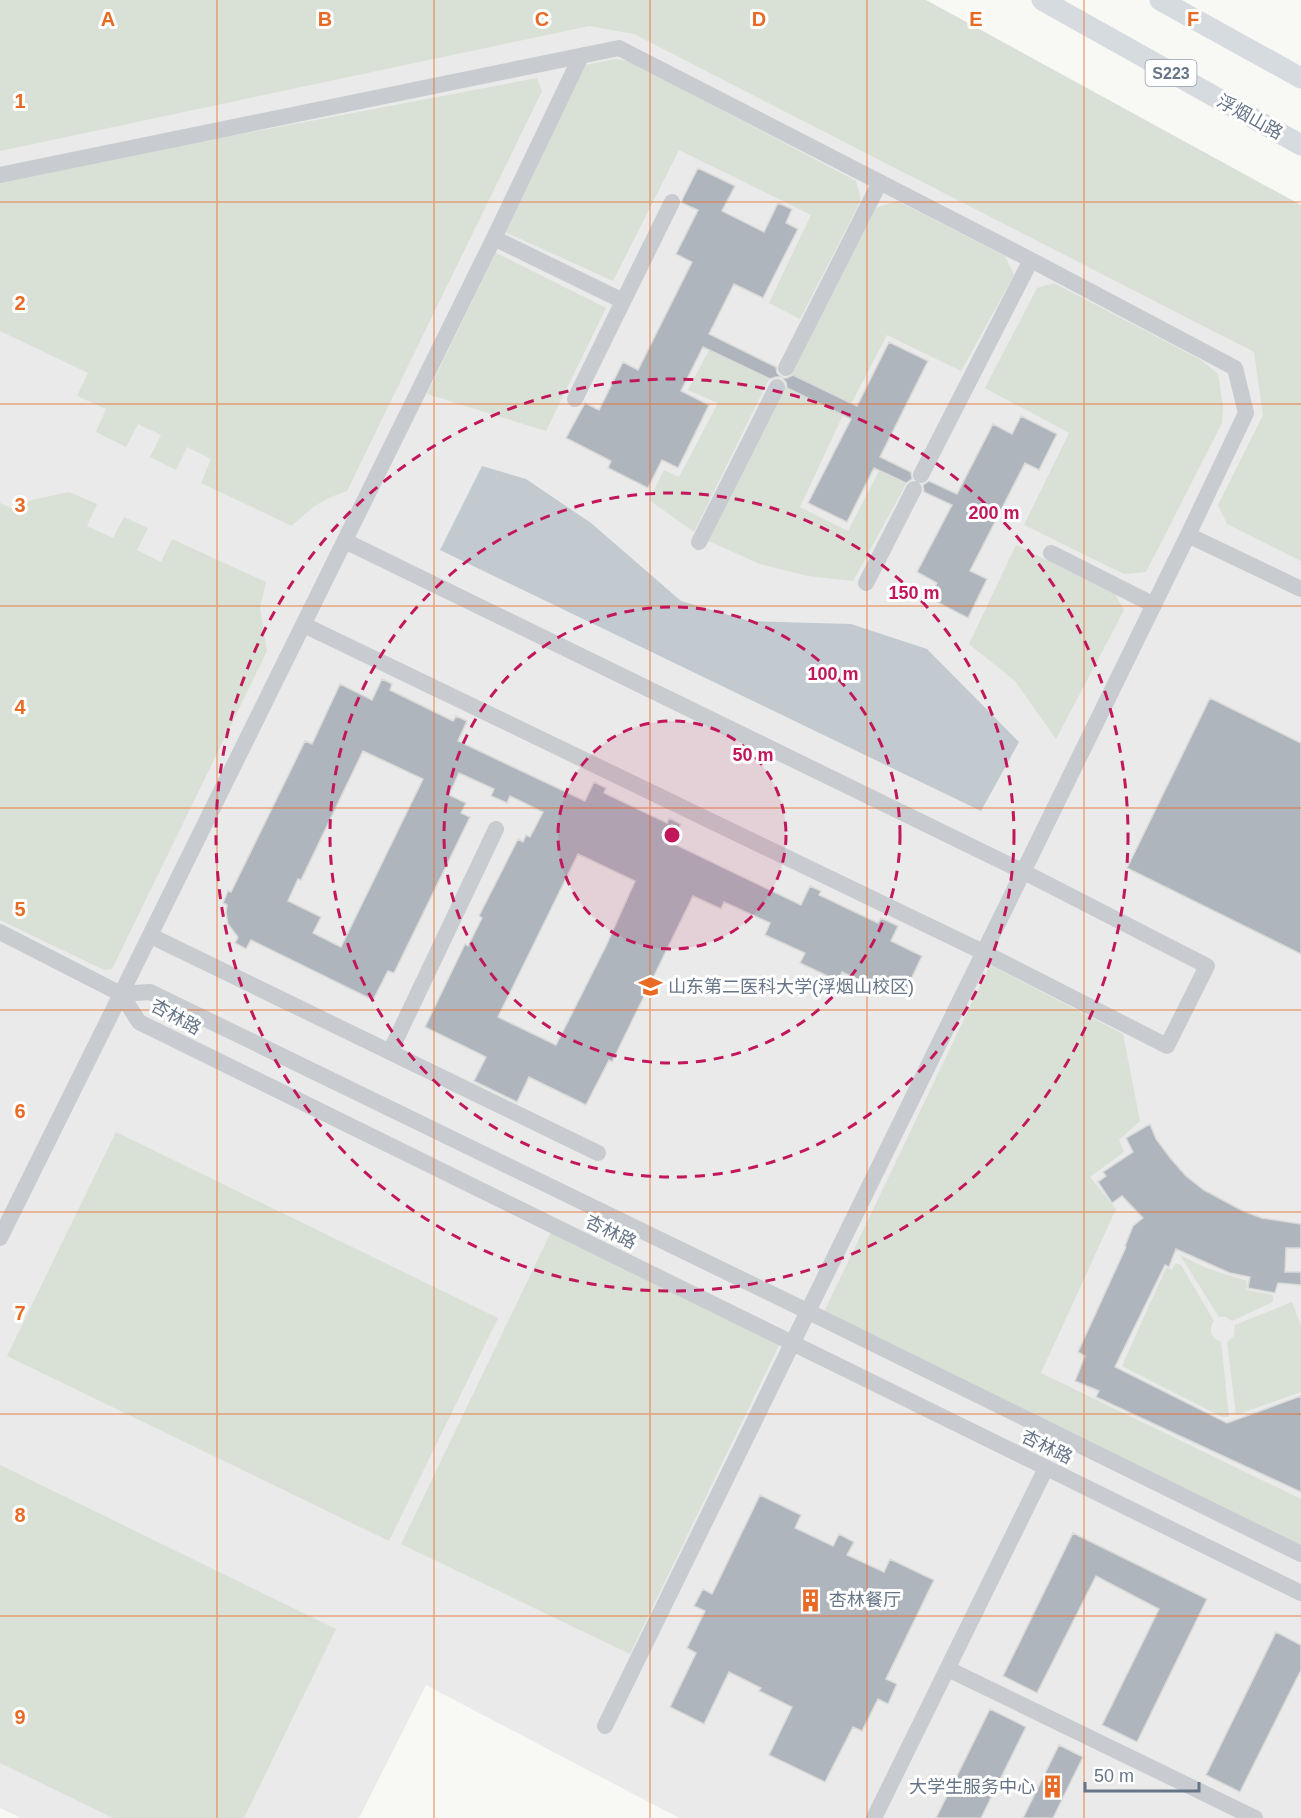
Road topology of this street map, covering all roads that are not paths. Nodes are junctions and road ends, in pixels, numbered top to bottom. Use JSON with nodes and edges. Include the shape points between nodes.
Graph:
{"nodes":[{"id":1,"x":1042,"y":0,"type":"edge"},
{"id":2,"x":1160,"y":0,"type":"edge"},
{"id":3,"x":581,"y":56,"type":"junction"},
{"id":4,"x":1301,"y":78,"type":"edge"},
{"id":5,"x":1301,"y":145,"type":"edge"},
{"id":6,"x":0,"y":175,"type":"edge"},
{"id":7,"x":880,"y":182,"type":"junction"},
{"id":8,"x":672,"y":202,"type":"dead end"},
{"id":9,"x":494,"y":238,"type":"junction"},
{"id":10,"x":1031,"y":260,"type":"junction"},
{"id":11,"x":623,"y":301,"type":"junction"},
{"id":12,"x":786,"y":368,"type":"dead end"},
{"id":13,"x":777,"y":387,"type":"dead end"},
{"id":14,"x":575,"y":399,"type":"dead end"},
{"id":15,"x":1188,"y":535,"type":"junction"},
{"id":16,"x":345,"y":541,"type":"junction"},
{"id":17,"x":699,"y":542,"type":"dead end"},
{"id":18,"x":1051,"y":553,"type":"dead end"},
{"id":19,"x":866,"y":583,"type":"dead end"},
{"id":20,"x":1301,"y":589,"type":"edge"},
{"id":21,"x":1154,"y":605,"type":"junction"},
{"id":22,"x":304,"y":625,"type":"junction"},
{"id":23,"x":496,"y":829,"type":"dead end"},
{"id":24,"x":1022,"y":871,"type":"junction"},
{"id":25,"x":0,"y":932,"type":"edge"},
{"id":26,"x":151,"y":936,"type":"junction"},
{"id":27,"x":983,"y":952,"type":"junction"},
{"id":28,"x":121,"y":994,"type":"junction"},
{"id":29,"x":390,"y":1052,"type":"junction"},
{"id":30,"x":598,"y":1153,"type":"dead end"},
{"id":31,"x":0,"y":1238,"type":"edge"},
{"id":32,"x":807,"y":1311,"type":"junction"},
{"id":33,"x":792,"y":1343,"type":"junction"},
{"id":34,"x":1046,"y":1468,"type":"junction"},
{"id":35,"x":1301,"y":1554,"type":"edge"},
{"id":36,"x":1301,"y":1593,"type":"edge"},
{"id":37,"x":948,"y":1669,"type":"junction"},
{"id":38,"x":605,"y":1726,"type":"dead end"},
{"id":39,"x":874,"y":1818,"type":"edge"},
{"id":40,"x":1255,"y":1818,"type":"edge"}],
"edges":[{"from":1,"to":5,"type":"main road","name":"浮烟山路","number":"S223"},
{"from":2,"to":4,"type":"main road"},
{"from":3,"to":6,"type":"lane"},
{"from":3,"to":7,"type":"lane","via":[[619,48]]},
{"from":3,"to":9,"type":"lane"},
{"from":7,"to":10,"type":"lane"},
{"from":7,"to":12,"type":"lane"},
{"from":8,"to":11,"type":"lane"},
{"from":9,"to":11,"type":"lane"},
{"from":9,"to":16,"type":"lane"},
{"from":10,"to":15,"type":"lane","via":[[1235,368],[1246,413]]},
{"from":10,"to":19,"type":"lane"},
{"from":11,"to":14,"type":"lane"},
{"from":13,"to":17,"type":"lane"},
{"from":15,"to":20,"type":"lane"},
{"from":15,"to":21,"type":"lane"},
{"from":16,"to":22,"type":"lane"},
{"from":16,"to":24,"type":"lane"},
{"from":18,"to":21,"type":"lane"},
{"from":21,"to":24,"type":"lane"},
{"from":22,"to":26,"type":"lane"},
{"from":22,"to":27,"type":"lane"},
{"from":23,"to":29,"type":"lane"},
{"from":24,"to":27,"type":"lane"},
{"from":24,"to":27,"type":"lane","via":[[1207,966],[1167,1046]]},
{"from":25,"to":28,"type":"lane"},
{"from":26,"to":28,"type":"lane"},
{"from":26,"to":29,"type":"lane"},
{"from":27,"to":32,"type":"lane"},
{"from":28,"to":31,"type":"lane"},
{"from":28,"to":32,"type":"lane","name":"杏林路","via":[[150,992]]},
{"from":28,"to":33,"type":"lane","name":"杏林路","via":[[139,1022]]},
{"from":29,"to":30,"type":"lane"},
{"from":32,"to":33,"type":"lane"},
{"from":32,"to":35,"type":"lane","name":"杏林路"},
{"from":33,"to":34,"type":"lane","name":"杏林路"},
{"from":33,"to":38,"type":"lane"},
{"from":34,"to":36,"type":"lane","name":"杏林路"},
{"from":34,"to":37,"type":"lane"},
{"from":37,"to":39,"type":"lane"},
{"from":37,"to":40,"type":"lane"}]}
